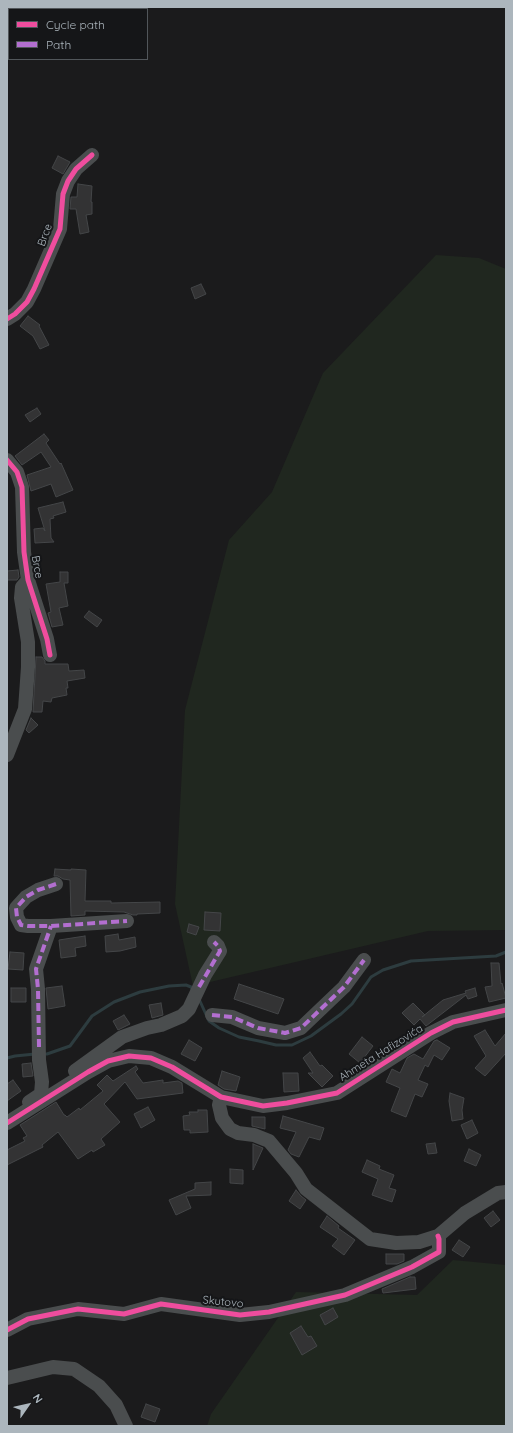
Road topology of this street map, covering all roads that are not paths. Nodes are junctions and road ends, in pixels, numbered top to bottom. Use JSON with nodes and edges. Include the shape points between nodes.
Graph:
{"nodes":[{"id":1,"x":92,"y":155,"type":"dead end"},
{"id":2,"x":7,"y":319,"type":"edge"},
{"id":3,"x":7,"y":460,"type":"edge"},
{"id":4,"x":28,"y":580,"type":"junction"},
{"id":5,"x":50,"y":655,"type":"dead end"},
{"id":6,"x":7,"y":755,"type":"edge"},
{"id":7,"x":56,"y":884,"type":"dead end"},
{"id":8,"x":127,"y":921,"type":"dead end"},
{"id":9,"x":51,"y":926,"type":"junction"},
{"id":10,"x":214,"y":942,"type":"dead end"},
{"id":11,"x":364,"y":960,"type":"dead end"},
{"id":12,"x":506,"y":1010,"type":"edge"},
{"id":13,"x":212,"y":1015,"type":"dead end"},
{"id":14,"x":41,"y":1094,"type":"junction"},
{"id":15,"x":221,"y":1097,"type":"junction"},
{"id":16,"x":11,"y":1121,"type":"edge"},
{"id":17,"x":506,"y":1192,"type":"edge"},
{"id":18,"x":438,"y":1236,"type":"junction"},
{"id":19,"x":7,"y":1330,"type":"edge"},
{"id":20,"x":7,"y":1378,"type":"edge"},
{"id":21,"x":126,"y":1426,"type":"edge"}],
"edges":[{"from":1,"to":2,"type":"street","name":"Brce","via":[[76,169],[68,181],[63,194],[60,229],[34,289],[27,302]]},
{"from":3,"to":4,"type":"street","name":"Brce","via":[[17,472],[22,487],[24,552]]},
{"from":4,"to":5,"type":"street","name":"Brce"},
{"from":4,"to":6,"type":"street","name":"Brce","via":[[22,587],[21,598],[28,642],[24,709]]},
{"from":7,"to":9,"type":"street","via":[[26,897],[16,908],[16,917],[21,925]]},
{"from":8,"to":9,"type":"street"},
{"from":9,"to":14,"type":"street","via":[[36,968]]},
{"from":10,"to":14,"type":"street","via":[[220,951],[189,1009],[182,1016],[122,1037]]},
{"from":11,"to":13,"type":"street","via":[[344,988],[301,1028],[285,1033]]},
{"from":12,"to":15,"type":"street","name":"Ahmeta Hafizovića","via":[[453,1022],[430,1033],[337,1093],[263,1106]]},
{"from":14,"to":16,"type":"street","via":[[26,1104]]},
{"from":15,"to":16,"type":"street","name":"Ahmeta Hafizovića","via":[[172,1067],[152,1058],[129,1056],[108,1062],[88,1072]]},
{"from":15,"to":18,"type":"street","via":[[219,1106],[222,1118],[230,1129],[268,1141],[306,1189],[370,1239],[396,1243],[419,1242]]},
{"from":17,"to":18,"type":"street","via":[[498,1193],[465,1212]]},
{"from":18,"to":19,"type":"street","name":"Skutovo","via":[[438,1252],[412,1267],[345,1295],[269,1312],[240,1315],[161,1304],[124,1314],[78,1309],[28,1320]]},
{"from":20,"to":21,"type":"street","via":[[52,1367],[74,1369],[99,1386],[116,1405]]}]}
